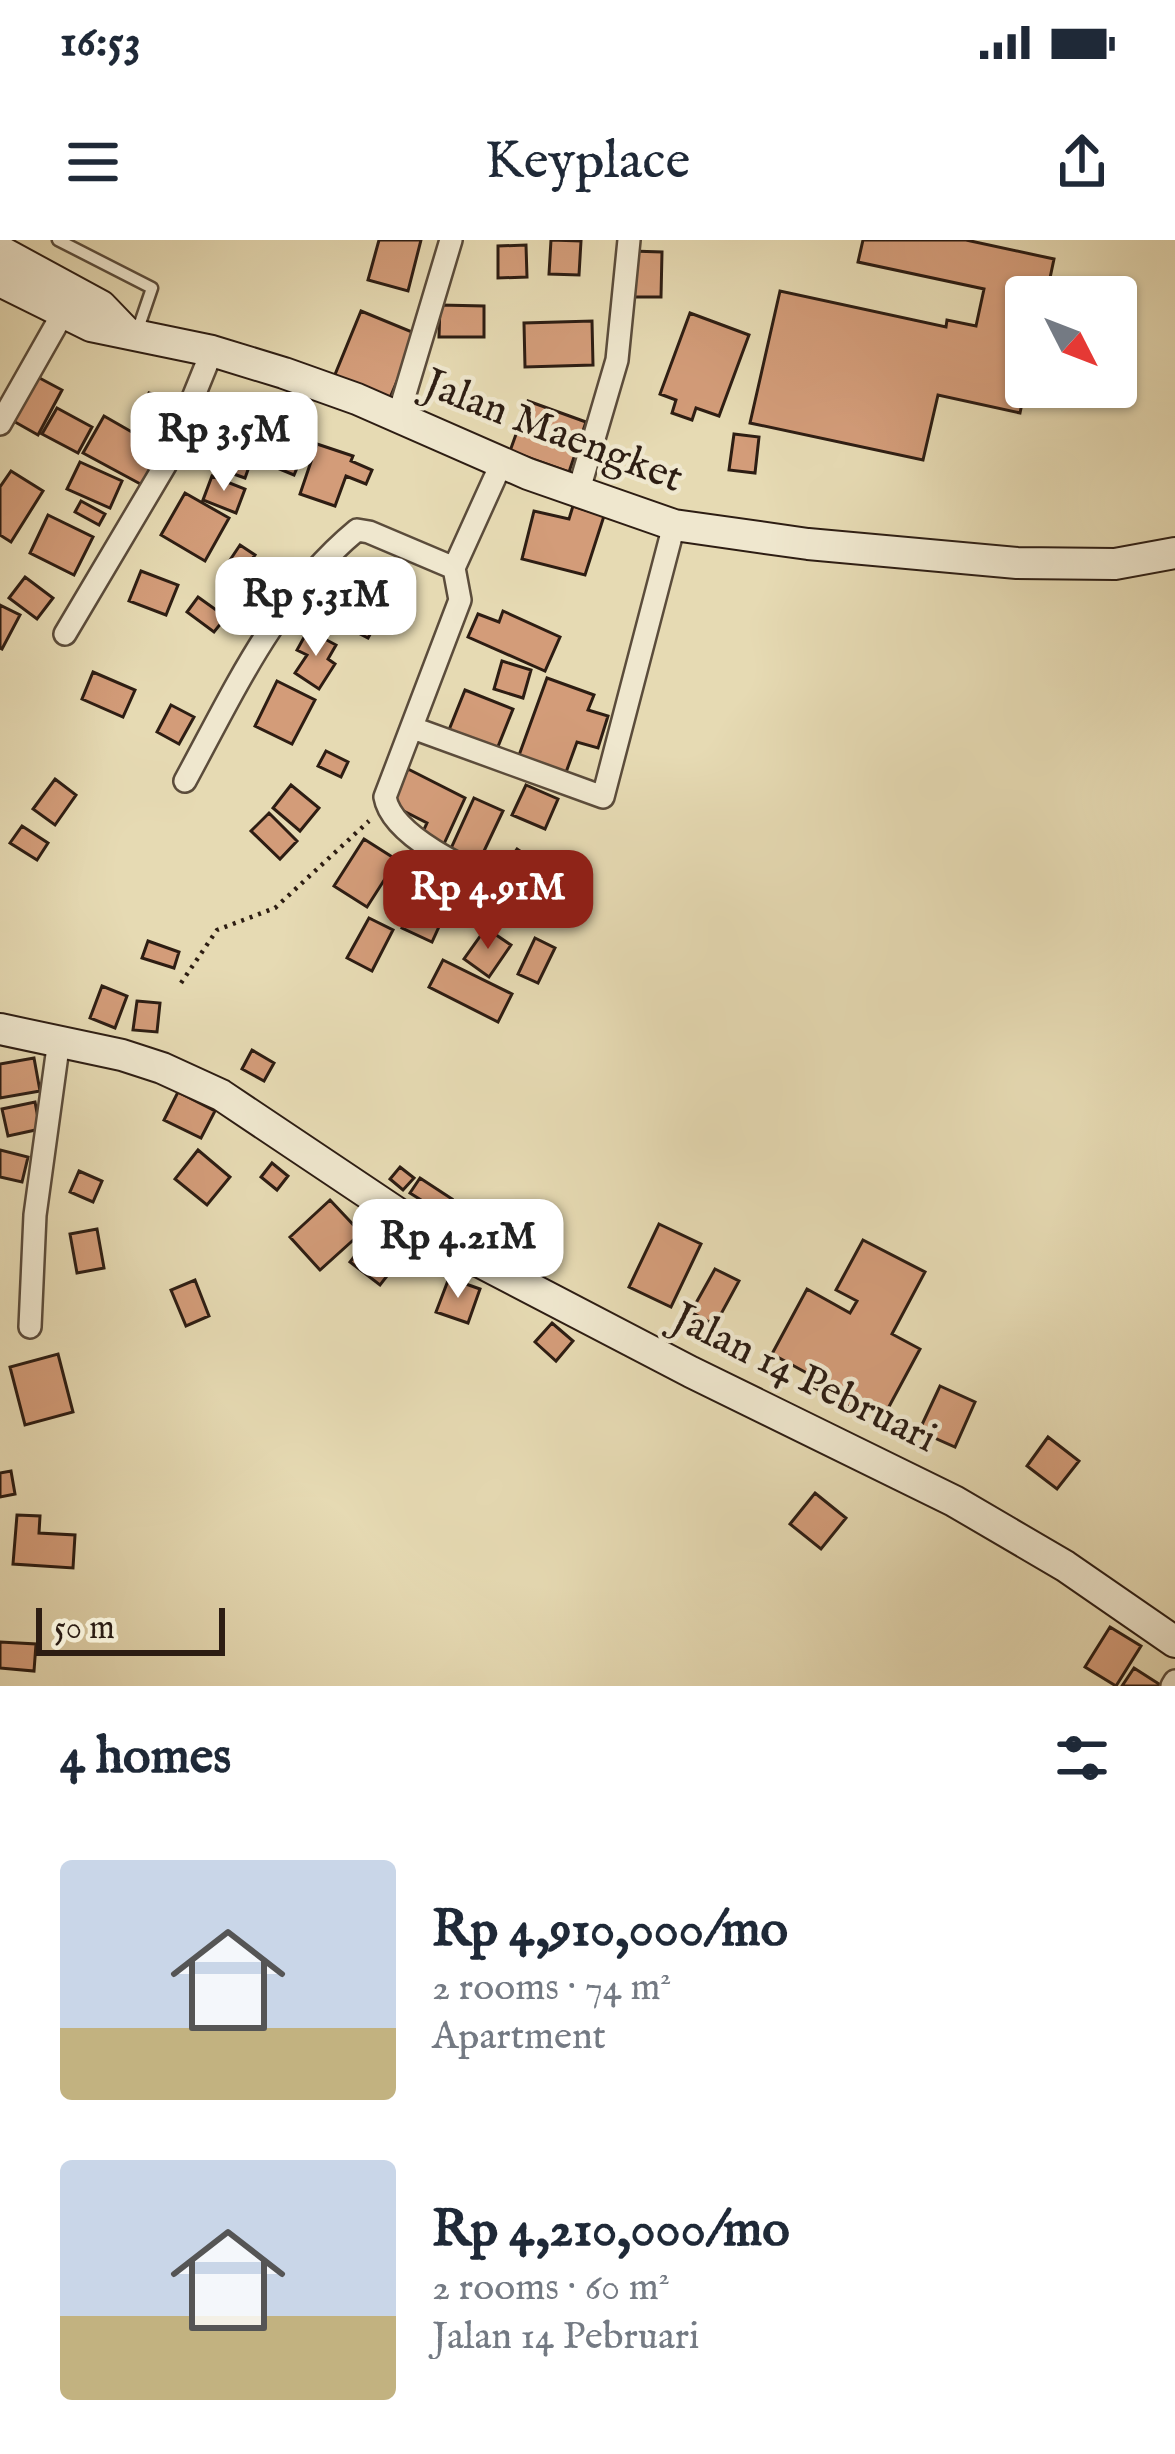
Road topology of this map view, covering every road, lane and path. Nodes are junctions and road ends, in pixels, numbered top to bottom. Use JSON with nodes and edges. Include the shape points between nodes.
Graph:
{"nodes":[{"id":1,"x":58,"y":240,"type":"edge"},
{"id":2,"x":451,"y":240,"type":"edge"},
{"id":3,"x":629,"y":240,"type":"edge"},
{"id":4,"x":0,"y":251,"type":"edge"},
{"id":5,"x":0,"y":281,"type":"edge"},
{"id":6,"x":63,"y":313,"type":"junction"},
{"id":7,"x":131,"y":334,"type":"junction"},
{"id":8,"x":212,"y":351,"type":"junction"},
{"id":9,"x":398,"y":417,"type":"junction"},
{"id":10,"x":0,"y":424,"type":"edge"},
{"id":11,"x":502,"y":462,"type":"junction"},
{"id":12,"x":578,"y":493,"type":"junction"},
{"id":13,"x":674,"y":525,"type":"junction"},
{"id":14,"x":1175,"y":553,"type":"edge"},
{"id":15,"x":454,"y":568,"type":"junction"},
{"id":16,"x":65,"y":634,"type":"dead end"},
{"id":17,"x":413,"y":728,"type":"junction"},
{"id":18,"x":185,"y":781,"type":"dead end"},
{"id":19,"x":386,"y":805,"type":"junction"},
{"id":20,"x":536,"y":901,"type":"dead end"},
{"id":21,"x":181,"y":983,"type":"dead end"},
{"id":22,"x":0,"y":1030,"type":"edge"},
{"id":23,"x":59,"y":1040,"type":"junction"},
{"id":24,"x":30,"y":1327,"type":"dead end"},
{"id":25,"x":1175,"y":1642,"type":"edge"}],
"edges":[{"from":1,"to":7,"type":"lane","via":[[152,288]]},
{"from":2,"to":9,"type":"street"},
{"from":3,"to":12,"type":"street","via":[[617,360]]},
{"from":4,"to":7,"type":"street","via":[[101,306]]},
{"from":5,"to":6,"type":"street","name":"Jalan Maengket"},
{"from":6,"to":7,"type":"street","name":"Jalan Maengket"},
{"from":6,"to":10,"type":"street"},
{"from":7,"to":8,"type":"street","name":"Jalan Maengket"},
{"from":8,"to":9,"type":"street","name":"Jalan Maengket"},
{"from":8,"to":16,"type":"street","via":[[167,462]]},
{"from":9,"to":11,"type":"street","name":"Jalan Maengket"},
{"from":11,"to":12,"type":"street","name":"Jalan Maengket"},
{"from":11,"to":15,"type":"street"},
{"from":12,"to":13,"type":"street","name":"Jalan Maengket"},
{"from":13,"to":14,"type":"street","name":"Jalan Maengket","via":[[1017,563],[1115,564]]},
{"from":13,"to":17,"type":"street","via":[[603,796]]},
{"from":15,"to":17,"type":"street","via":[[460,600]]},
{"from":15,"to":18,"type":"street","via":[[357,530],[268,630]]},
{"from":17,"to":19,"type":"street"},
{"from":19,"to":20,"type":"street","via":[[440,855]]},
{"from":19,"to":21,"type":"path","via":[[275,908],[217,930]]},
{"from":22,"to":23,"type":"street","name":"Jalan 14 Pebruari"},
{"from":23,"to":24,"type":"street","via":[[35,1215]]},
{"from":23,"to":25,"type":"street","name":"Jalan 14 Pebruari","via":[[162,1068],[220,1095],[436,1239],[954,1501]]}]}
